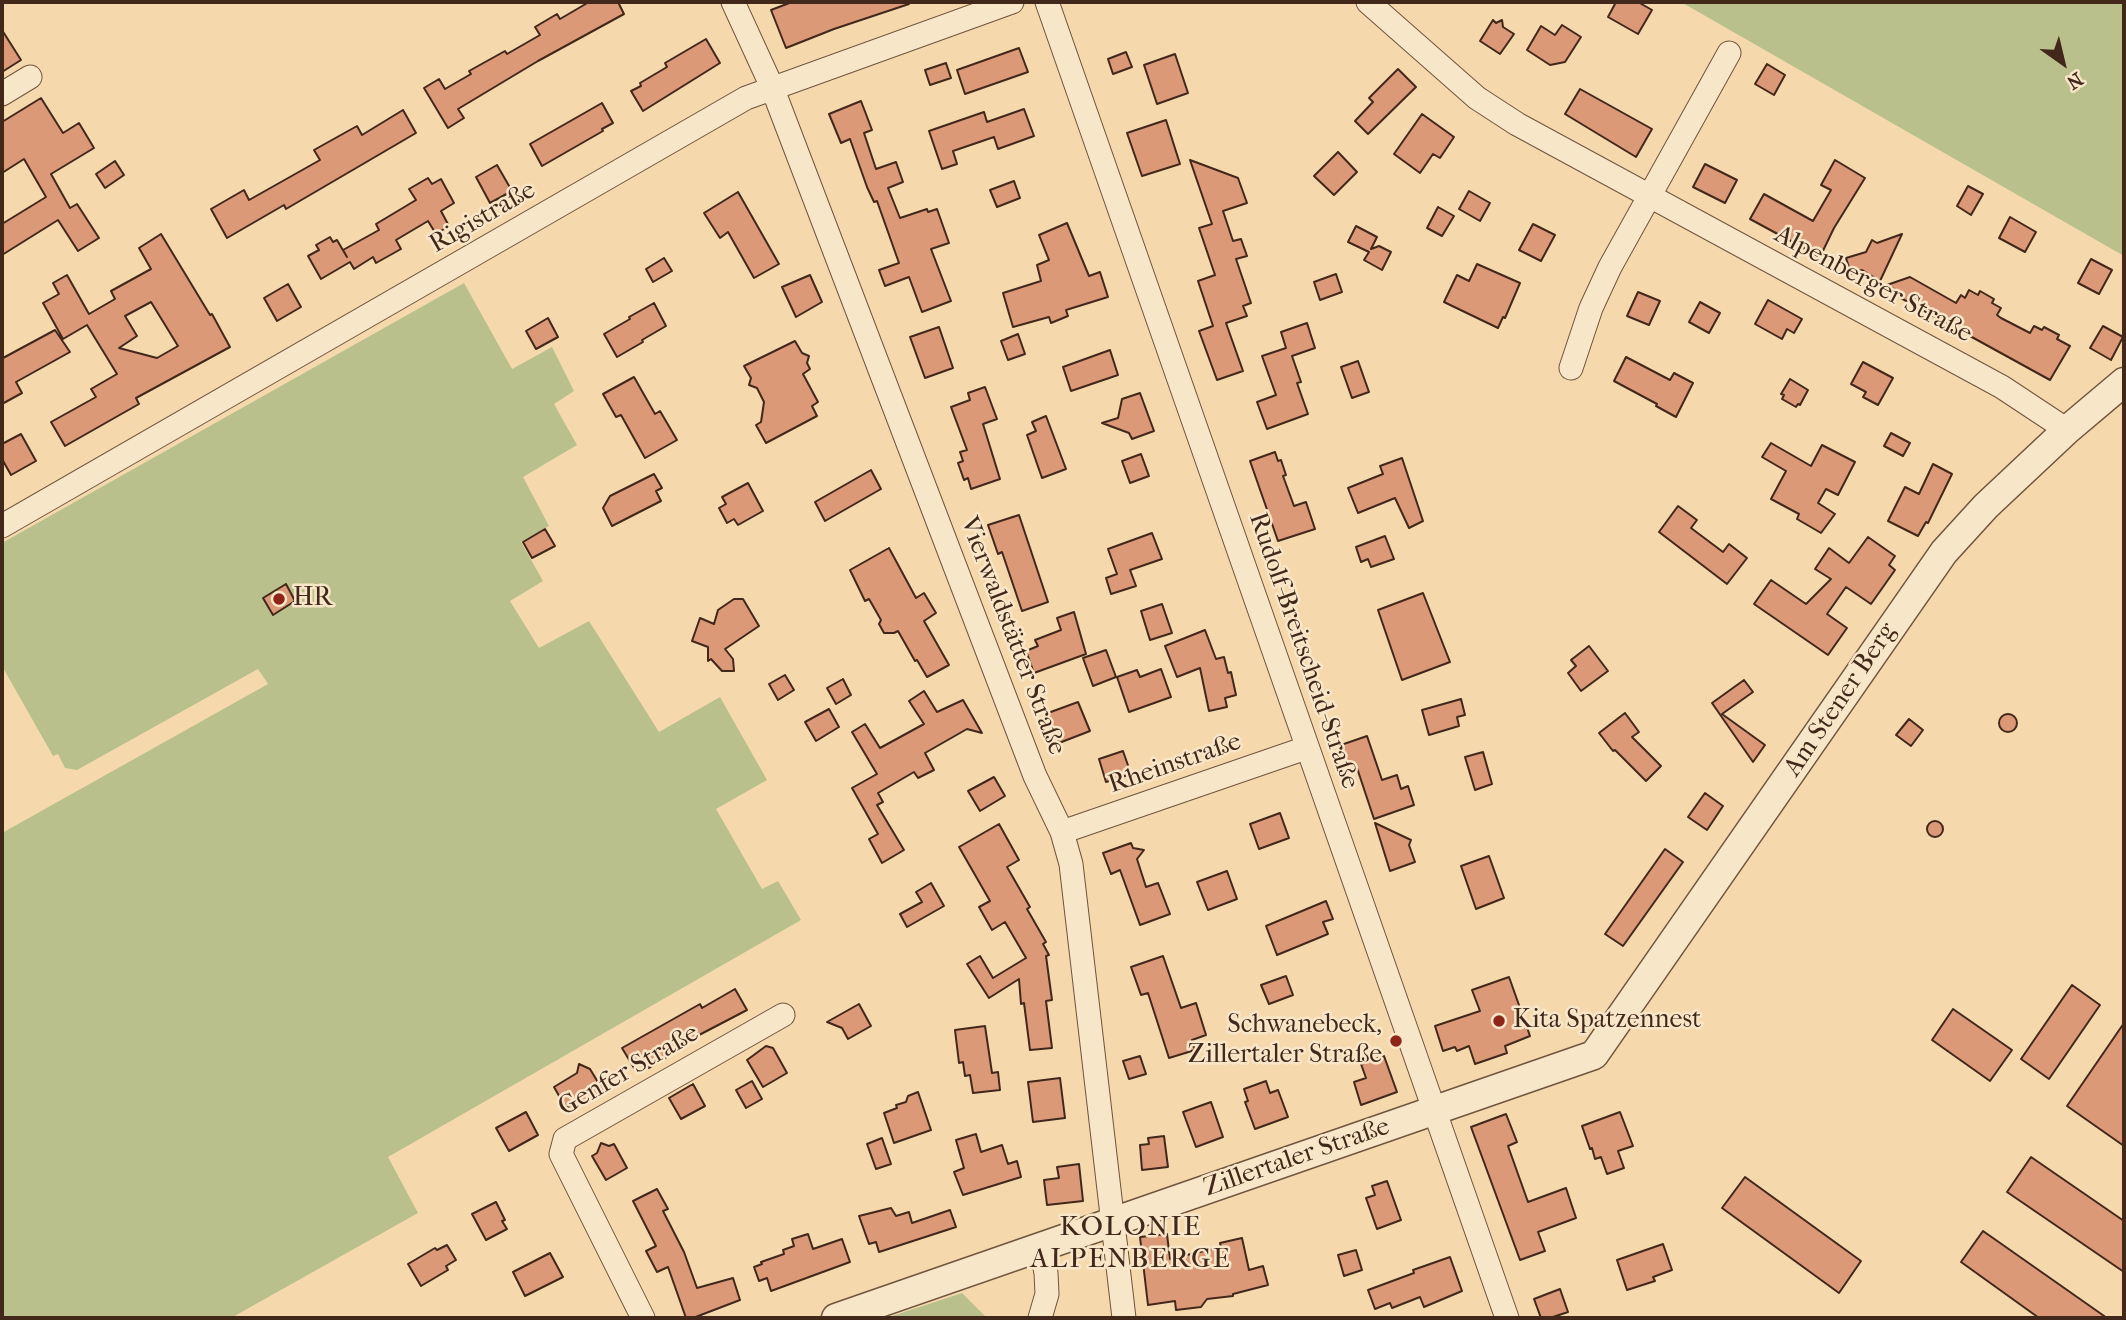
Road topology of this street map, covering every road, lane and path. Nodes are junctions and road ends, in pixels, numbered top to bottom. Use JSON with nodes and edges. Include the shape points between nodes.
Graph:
{"nodes":[{"id":1,"x":733,"y":2,"type":"edge"},
{"id":2,"x":1012,"y":2,"type":"edge"},
{"id":3,"x":1047,"y":2,"type":"edge"},
{"id":4,"x":1368,"y":2,"type":"edge"},
{"id":5,"x":1729,"y":53,"type":"dead end"},
{"id":6,"x":30,"y":77,"type":"dead end"},
{"id":7,"x":772,"y":87,"type":"junction"},
{"id":8,"x":2,"y":94,"type":"edge"},
{"id":9,"x":1649,"y":196,"type":"junction"},
{"id":10,"x":1571,"y":368,"type":"dead end"},
{"id":11,"x":2124,"y":382,"type":"edge"},
{"id":12,"x":2067,"y":430,"type":"junction"},
{"id":13,"x":2,"y":526,"type":"edge"},
{"id":14,"x":1306,"y":748,"type":"junction"},
{"id":15,"x":1062,"y":832,"type":"junction"},
{"id":16,"x":783,"y":1015,"type":"dead end"},
{"id":17,"x":1598,"y":1051,"type":"joint"},
{"id":18,"x":1435,"y":1109,"type":"junction"},
{"id":19,"x":1113,"y":1222,"type":"junction"},
{"id":20,"x":1041,"y":1248,"type":"junction"},
{"id":21,"x":643,"y":1318,"type":"edge"},
{"id":22,"x":836,"y":1318,"type":"edge"},
{"id":23,"x":1040,"y":1318,"type":"edge"},
{"id":24,"x":1124,"y":1318,"type":"edge"},
{"id":25,"x":1507,"y":1318,"type":"edge"}],
"edges":[{"from":1,"to":7,"type":"street","name":"Vierwaldstätter Straße"},
{"from":2,"to":7,"type":"street","name":"Rigistraße"},
{"from":3,"to":14,"type":"street","name":"Rudolf-Breitscheid-Straße"},
{"from":4,"to":9,"type":"street","name":"Alpenberger Straße","via":[[1477,98]]},
{"from":5,"to":9,"type":"street"},
{"from":6,"to":8,"type":"street"},
{"from":7,"to":13,"type":"street","name":"Rigistraße"},
{"from":7,"to":15,"type":"street","name":"Vierwaldstätter Straße","via":[[1035,776]]},
{"from":9,"to":10,"type":"street","via":[[1609,267]]},
{"from":9,"to":12,"type":"street","name":"Alpenberger Straße","via":[[2002,387]]},
{"from":11,"to":12,"type":"street","name":"Am Stener Berg"},
{"from":12,"to":17,"type":"street","name":"Am Stener Berg","via":[[1944,552]]},
{"from":14,"to":15,"type":"street","name":"Rheinstraße"},
{"from":14,"to":18,"type":"street","name":"Rudolf-Breitscheid-Straße"},
{"from":15,"to":19,"type":"street","name":"Vierwaldstätter Straße","via":[[1071,864]]},
{"from":16,"to":21,"type":"street","name":"Genfer Straße","via":[[565,1139],[561,1154]]},
{"from":17,"to":18,"type":"street","name":"Zillertaler Straße"},
{"from":18,"to":19,"type":"street","name":"Zillertaler Straße"},
{"from":18,"to":25,"type":"street","name":"Rudolf-Breitscheid-Straße"},
{"from":19,"to":20,"type":"street","name":"Zillertaler Straße"},
{"from":19,"to":24,"type":"street","name":"Vierwaldstätter Straße"},
{"from":20,"to":22,"type":"street","name":"Zillertaler Straße"},
{"from":20,"to":23,"type":"street","via":[[1047,1294]]}]}
